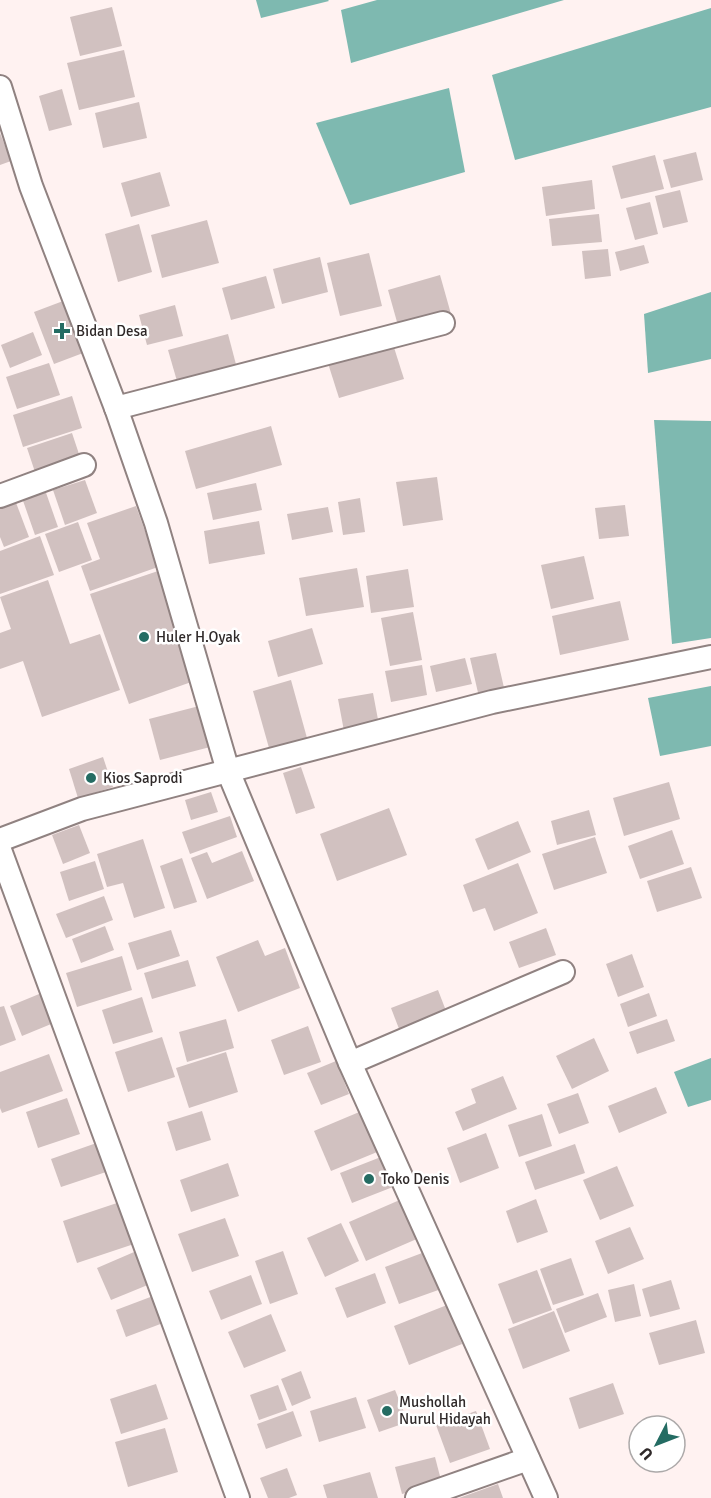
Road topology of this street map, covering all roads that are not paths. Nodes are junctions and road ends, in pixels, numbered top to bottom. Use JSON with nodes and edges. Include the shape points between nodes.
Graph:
{"nodes":[{"id":1,"x":2,"y":100,"type":"edge"},
{"id":2,"x":443,"y":323,"type":"dead end"},
{"id":3,"x":116,"y":408,"type":"junction"},
{"id":4,"x":84,"y":465,"type":"dead end"},
{"id":5,"x":0,"y":496,"type":"edge"},
{"id":6,"x":711,"y":657,"type":"edge"},
{"id":7,"x":228,"y":771,"type":"junction"},
{"id":8,"x":0,"y":840,"type":"edge"},
{"id":9,"x":0,"y":850,"type":"edge"},
{"id":10,"x":563,"y":972,"type":"dead end"},
{"id":11,"x":350,"y":1063,"type":"junction"},
{"id":12,"x":528,"y":1459,"type":"junction"},
{"id":13,"x":238,"y":1498,"type":"edge"},
{"id":14,"x":417,"y":1498,"type":"edge"},
{"id":15,"x":546,"y":1498,"type":"edge"}],
"edges":[{"from":1,"to":3,"type":"street"},
{"from":2,"to":3,"type":"street"},
{"from":3,"to":7,"type":"street","via":[[156,523]]},
{"from":4,"to":5,"type":"street"},
{"from":6,"to":7,"type":"street","via":[[492,702]]},
{"from":7,"to":8,"type":"street","via":[[82,809]]},
{"from":7,"to":11,"type":"street"},
{"from":9,"to":13,"type":"street"},
{"from":10,"to":11,"type":"street"},
{"from":11,"to":12,"type":"street"},
{"from":12,"to":14,"type":"street"},
{"from":12,"to":15,"type":"street"}]}
